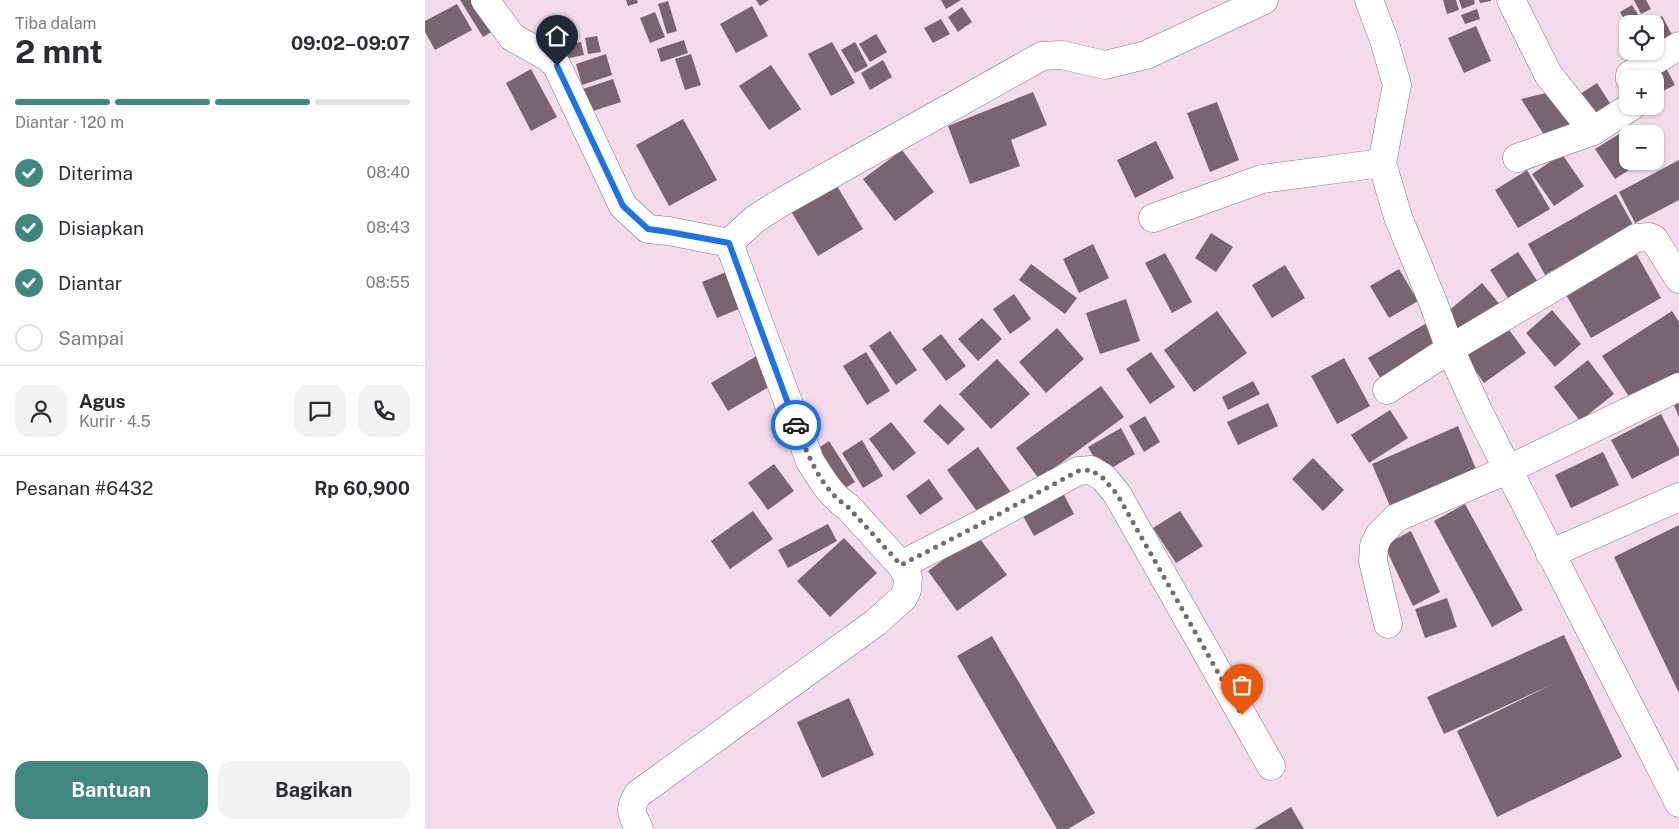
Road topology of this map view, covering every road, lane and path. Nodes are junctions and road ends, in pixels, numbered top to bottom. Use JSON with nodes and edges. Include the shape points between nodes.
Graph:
{"nodes":[{"id":1,"x":485,"y":0,"type":"edge"},
{"id":2,"x":1264,"y":0,"type":"edge"},
{"id":3,"x":1369,"y":0,"type":"edge"},
{"id":4,"x":1511,"y":0,"type":"edge"},
{"id":5,"x":1679,"y":46,"type":"edge"},
{"id":6,"x":1638,"y":70,"type":"edge"},
{"id":7,"x":1619,"y":114,"type":"edge"},
{"id":8,"x":1593,"y":130,"type":"junction"},
{"id":9,"x":1517,"y":158,"type":"dead end"},
{"id":10,"x":1382,"y":164,"type":"junction"},
{"id":11,"x":1153,"y":218,"type":"dead end"},
{"id":12,"x":729,"y":243,"type":"junction"},
{"id":13,"x":1679,"y":280,"type":"edge"},
{"id":14,"x":1450,"y":348,"type":"junction"},
{"id":15,"x":1679,"y":387,"type":"edge"},
{"id":16,"x":1387,"y":390,"type":"dead end"},
{"id":17,"x":1509,"y":469,"type":"junction"},
{"id":18,"x":1679,"y":497,"type":"edge"},
{"id":19,"x":1550,"y":554,"type":"junction"},
{"id":20,"x":901,"y":565,"type":"junction"},
{"id":21,"x":1387,"y":624,"type":"dead end"},
{"id":22,"x":1271,"y":766,"type":"dead end"},
{"id":23,"x":1679,"y":803,"type":"edge"},
{"id":24,"x":639,"y":829,"type":"edge"}],
"edges":[{"from":1,"to":12,"type":"street","via":[[512,38],[548,57],[557,66],[623,206],[648,229]]},
{"from":2,"to":12,"type":"street","via":[[1138,57],[1105,65],[1062,55],[1042,56],[787,199],[755,219]]},
{"from":3,"to":10,"type":"street","via":[[1397,85]]},
{"from":4,"to":8,"type":"street","via":[[1549,74]]},
{"from":5,"to":6,"type":"street"},
{"from":7,"to":8,"type":"street"},
{"from":8,"to":9,"type":"street"},
{"from":10,"to":11,"type":"street","via":[[1262,180]]},
{"from":10,"to":14,"type":"street"},
{"from":12,"to":20,"type":"street","via":[[810,461],[830,492]]},
{"from":13,"to":14,"type":"street","via":[[1654,239],[1636,238]]},
{"from":14,"to":16,"type":"street"},
{"from":14,"to":17,"type":"street"},
{"from":15,"to":17,"type":"street"},
{"from":17,"to":19,"type":"street"},
{"from":17,"to":21,"type":"street","via":[[1396,518],[1379,535],[1373,561]]},
{"from":18,"to":19,"type":"street"},
{"from":19,"to":23,"type":"street"},
{"from":20,"to":22,"type":"street","via":[[1078,471],[1091,470],[1117,494]]},
{"from":20,"to":24,"type":"street","via":[[908,577],[907,590],[903,598],[875,623],[638,794],[631,808]]}]}
